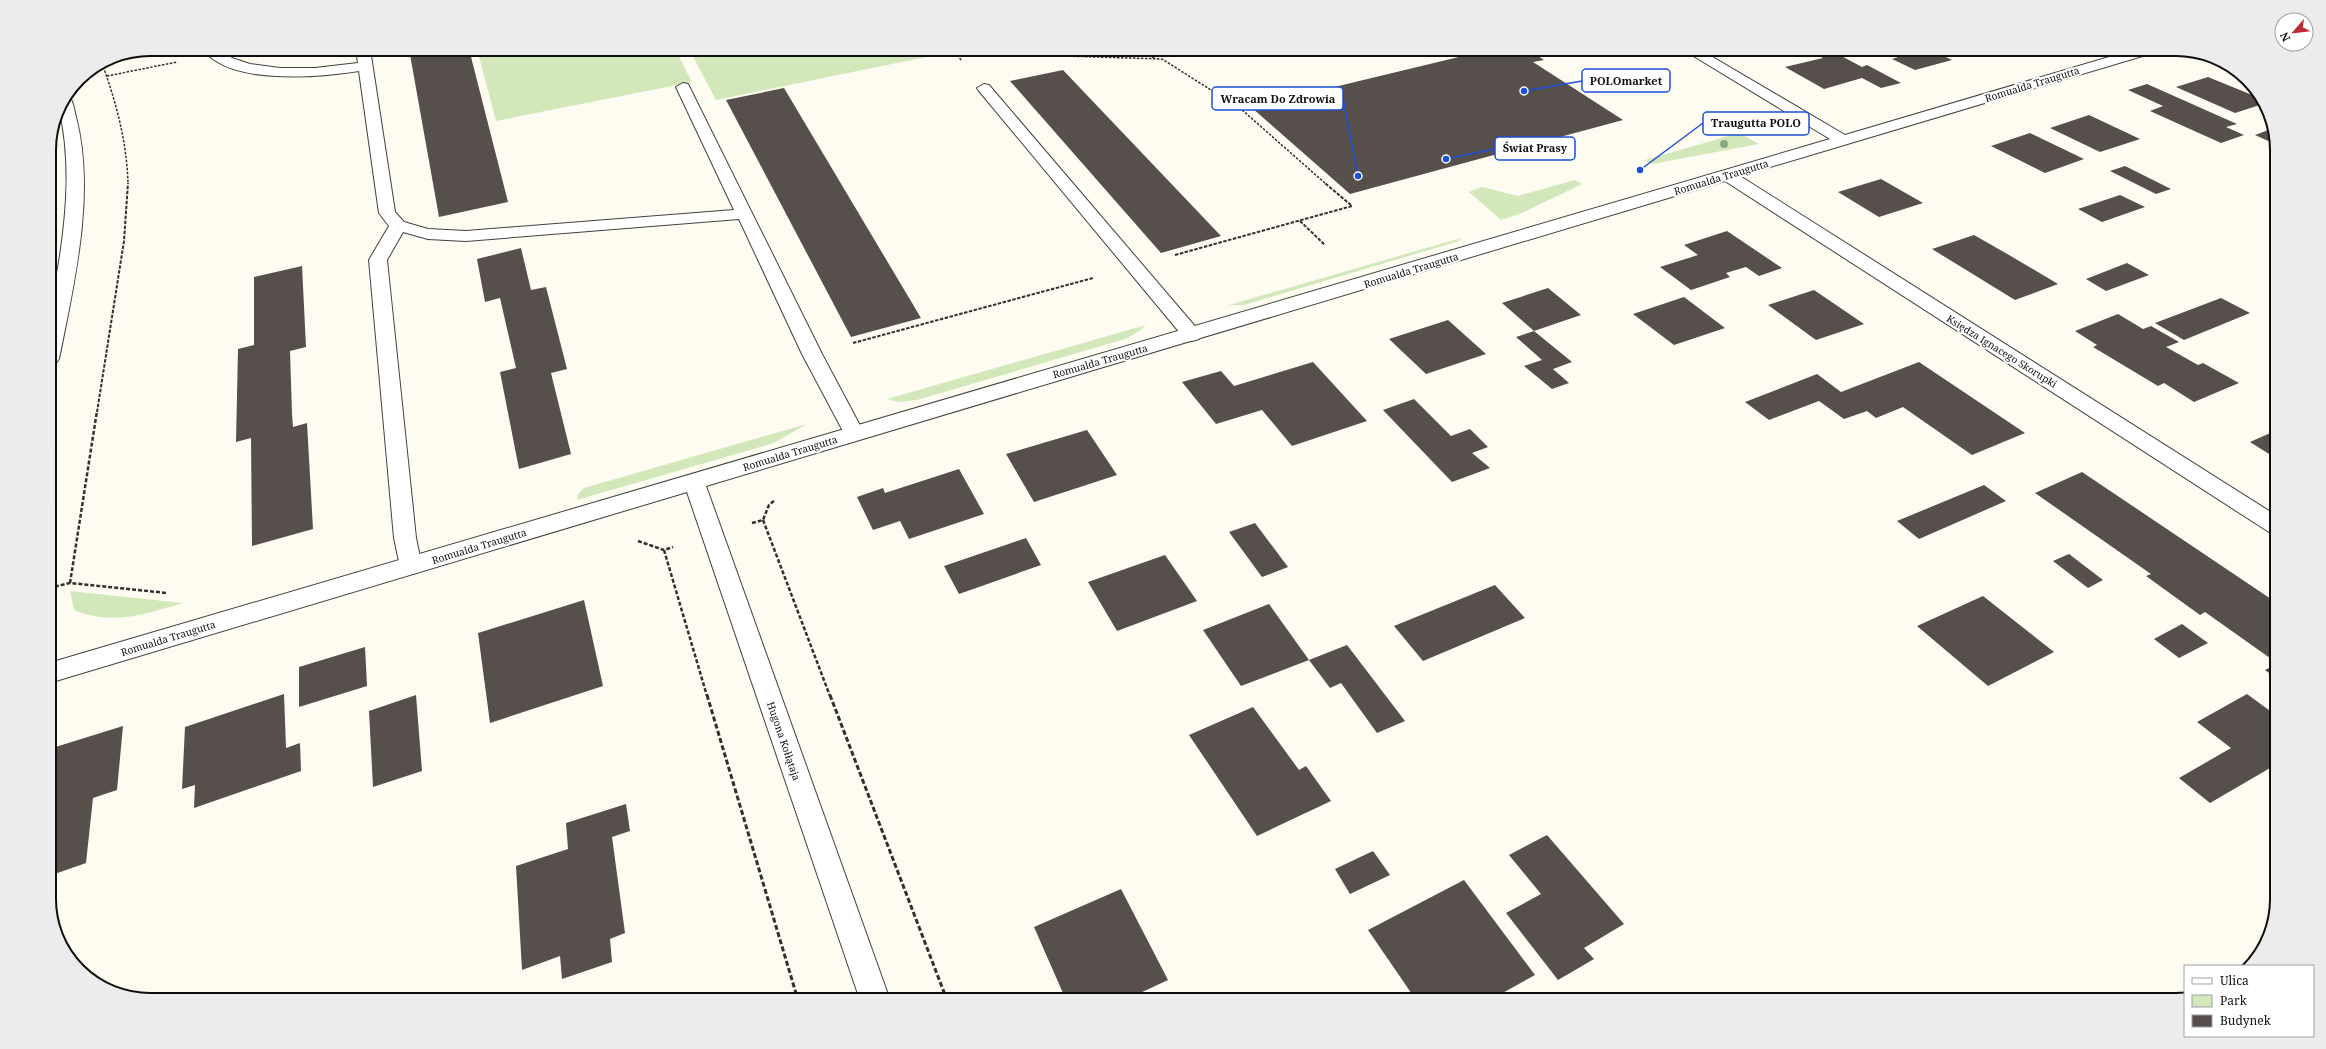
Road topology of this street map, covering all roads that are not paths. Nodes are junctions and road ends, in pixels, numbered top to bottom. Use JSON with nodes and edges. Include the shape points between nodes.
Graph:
{"nodes":[{"id":1,"x":220,"y":56,"type":"edge"},
{"id":2,"x":365,"y":56,"type":"edge"},
{"id":3,"x":1701,"y":56,"type":"edge"},
{"id":4,"x":2127,"y":56,"type":"edge"},
{"id":5,"x":366,"y":66,"type":"junction"},
{"id":6,"x":683,"y":87,"type":"dead end"},
{"id":7,"x":984,"y":88,"type":"road end"},
{"id":8,"x":67,"y":107,"type":"edge"},
{"id":9,"x":1844,"y":140,"type":"junction"},
{"id":10,"x":1727,"y":175,"type":"junction"},
{"id":11,"x":744,"y":214,"type":"junction"},
{"id":12,"x":398,"y":226,"type":"junction"},
{"id":13,"x":56,"y":326,"type":"edge"},
{"id":14,"x":1192,"y":335,"type":"junction"},
{"id":15,"x":854,"y":433,"type":"junction"},
{"id":16,"x":694,"y":482,"type":"junction"},
{"id":17,"x":2270,"y":522,"type":"edge"},
{"id":18,"x":410,"y":566,"type":"junction"},
{"id":19,"x":56,"y":671,"type":"edge"},
{"id":20,"x":873,"y":993,"type":"edge"}],
"edges":[{"from":1,"to":5,"type":"street","via":[[229,62],[260,70],[293,73],[337,71]]},
{"from":2,"to":5,"type":"street"},
{"from":3,"to":9,"type":"street"},
{"from":4,"to":9,"type":"street","name":"Romualda Traugutta"},
{"from":5,"to":12,"type":"street","via":[[387,213]]},
{"from":6,"to":11,"type":"street"},
{"from":7,"to":14,"type":"street"},
{"from":8,"to":13,"type":"street","via":[[72,121],[75,198],[63,294]]},
{"from":9,"to":10,"type":"street","name":"Romualda Traugutta"},
{"from":10,"to":14,"type":"street","name":"Romualda Traugutta"},
{"from":10,"to":17,"type":"street","name":"Księdza Ignacego Skorupki"},
{"from":11,"to":12,"type":"street","via":[[466,236],[428,234]]},
{"from":11,"to":15,"type":"street","via":[[812,354]]},
{"from":12,"to":18,"type":"street","via":[[378,260],[405,538]]},
{"from":14,"to":15,"type":"street","name":"Romualda Traugutta"},
{"from":15,"to":16,"type":"street","name":"Romualda Traugutta"},
{"from":16,"to":18,"type":"street","name":"Romualda Traugutta"},
{"from":16,"to":20,"type":"street","name":"Hugona Kołłątaja"},
{"from":18,"to":19,"type":"street","name":"Romualda Traugutta"}]}
